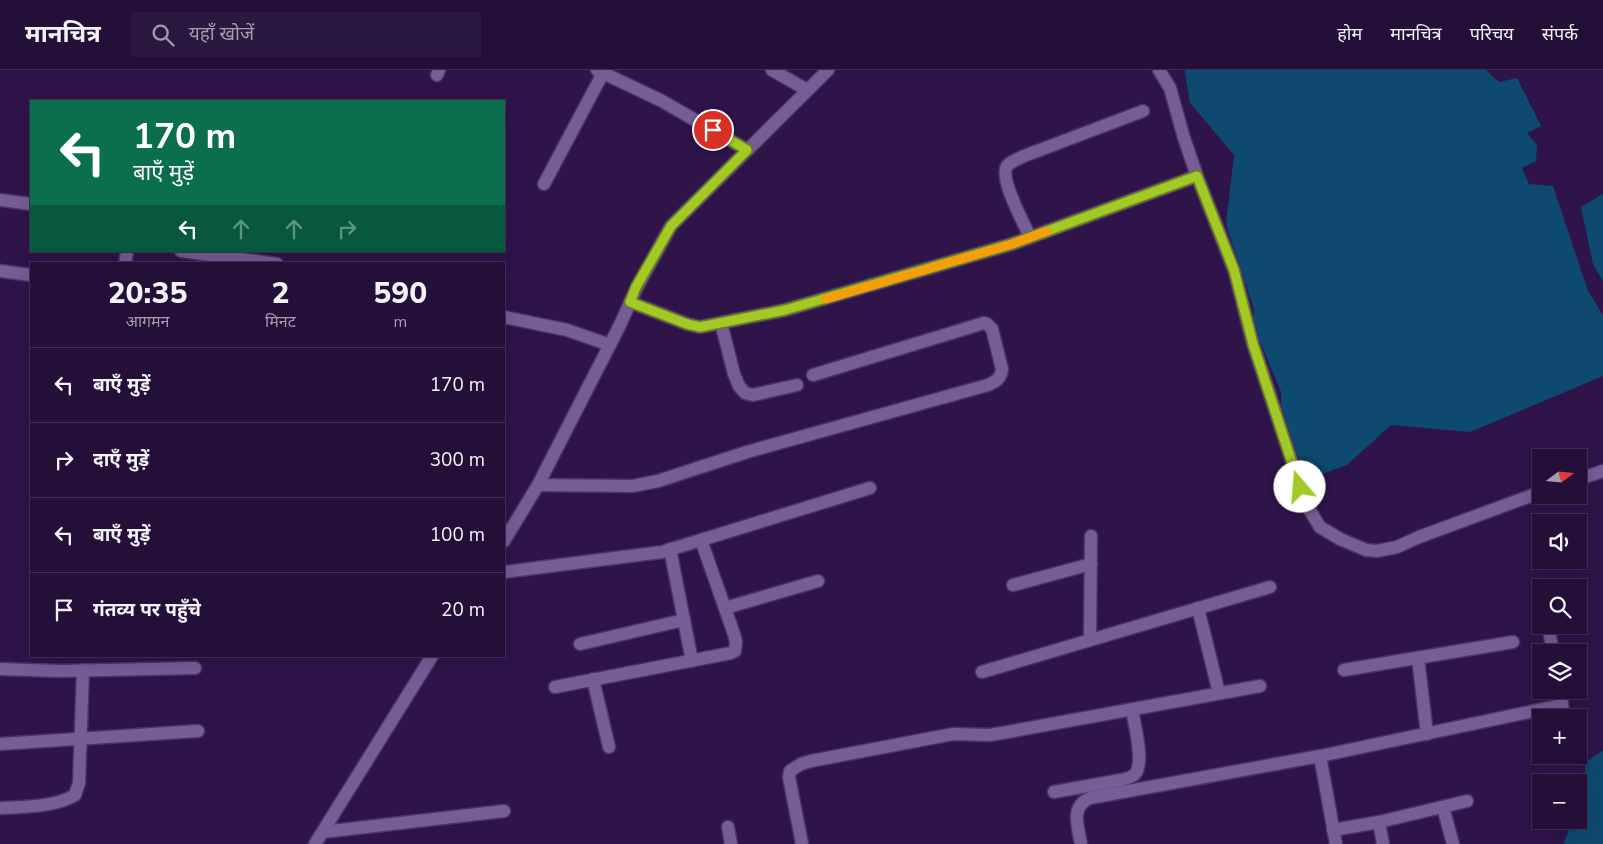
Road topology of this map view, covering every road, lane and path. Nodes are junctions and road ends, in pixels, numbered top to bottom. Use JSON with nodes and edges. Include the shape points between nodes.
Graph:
{"nodes":[{"id":1,"x":772,"y":70,"type":"edge"},
{"id":2,"x":828,"y":70,"type":"edge"},
{"id":3,"x":1159,"y":70,"type":"edge"},
{"id":4,"x":600,"y":72,"type":"edge"},
{"id":5,"x":807,"y":90,"type":"junction"},
{"id":6,"x":1143,"y":111,"type":"dead end"},
{"id":7,"x":747,"y":150,"type":"junction"},
{"id":8,"x":1197,"y":176,"type":"junction"},
{"id":9,"x":544,"y":184,"type":"dead end"},
{"id":10,"x":0,"y":200,"type":"edge"},
{"id":11,"x":30,"y":204,"type":"edge"},
{"id":12,"x":1030,"y":237,"type":"junction"},
{"id":13,"x":188,"y":252,"type":"edge"},
{"id":14,"x":262,"y":262,"type":"edge"},
{"id":15,"x":0,"y":271,"type":"edge"},
{"id":16,"x":30,"y":275,"type":"edge"},
{"id":17,"x":630,"y":302,"type":"junction"},
{"id":18,"x":505,"y":317,"type":"edge"},
{"id":19,"x":722,"y":323,"type":"junction"},
{"id":20,"x":610,"y":345,"type":"junction"},
{"id":21,"x":813,"y":376,"type":"dead end"},
{"id":22,"x":797,"y":385,"type":"dead end"},
{"id":23,"x":1603,"y":471,"type":"edge"},
{"id":24,"x":1588,"y":476,"type":"edge"},
{"id":25,"x":538,"y":485,"type":"junction"},
{"id":26,"x":870,"y":488,"type":"dead end"},
{"id":27,"x":1532,"y":495,"type":"edge"},
{"id":28,"x":1091,"y":536,"type":"dead end"},
{"id":29,"x":505,"y":539,"type":"edge"},
{"id":30,"x":701,"y":540,"type":"junction"},
{"id":31,"x":670,"y":549,"type":"junction"},
{"id":32,"x":1091,"y":564,"type":"junction"},
{"id":33,"x":505,"y":572,"type":"edge"},
{"id":34,"x":818,"y":581,"type":"dead end"},
{"id":35,"x":1013,"y":585,"type":"dead end"},
{"id":36,"x":1270,"y":587,"type":"dead end"},
{"id":37,"x":725,"y":608,"type":"junction"},
{"id":38,"x":1198,"y":608,"type":"junction"},
{"id":39,"x":684,"y":620,"type":"junction"},
{"id":40,"x":1090,"y":640,"type":"junction"},
{"id":41,"x":1513,"y":642,"type":"dead end"},
{"id":42,"x":580,"y":644,"type":"dead end"},
{"id":43,"x":431,"y":657,"type":"edge"},
{"id":44,"x":1418,"y":658,"type":"junction"},
{"id":45,"x":692,"y":661,"type":"junction"},
{"id":46,"x":195,"y":668,"type":"dead end"},
{"id":47,"x":0,"y":669,"type":"edge"},
{"id":48,"x":83,"y":670,"type":"junction"},
{"id":49,"x":1344,"y":670,"type":"dead end"},
{"id":50,"x":982,"y":672,"type":"dead end"},
{"id":51,"x":593,"y":679,"type":"junction"},
{"id":52,"x":1260,"y":686,"type":"dead end"},
{"id":53,"x":555,"y":687,"type":"dead end"},
{"id":54,"x":1219,"y":693,"type":"junction"},
{"id":55,"x":1132,"y":709,"type":"junction"},
{"id":56,"x":1532,"y":716,"type":"edge"},
{"id":57,"x":198,"y":731,"type":"dead end"},
{"id":58,"x":1427,"y":734,"type":"junction"},
{"id":59,"x":81,"y":738,"type":"junction"},
{"id":60,"x":0,"y":744,"type":"edge"},
{"id":61,"x":609,"y":747,"type":"dead end"},
{"id":62,"x":1320,"y":756,"type":"junction"},
{"id":63,"x":1054,"y":792,"type":"dead end"},
{"id":64,"x":1466,"y":801,"type":"dead end"},
{"id":65,"x":1443,"y":807,"type":"junction"},
{"id":66,"x":0,"y":808,"type":"edge"},
{"id":67,"x":504,"y":811,"type":"dead end"},
{"id":68,"x":1379,"y":822,"type":"junction"},
{"id":69,"x":728,"y":827,"type":"dead end"},
{"id":70,"x":1333,"y":830,"type":"junction"},
{"id":71,"x":323,"y":832,"type":"junction"},
{"id":72,"x":315,"y":844,"type":"edge"},
{"id":73,"x":731,"y":844,"type":"edge"},
{"id":74,"x":802,"y":844,"type":"edge"},
{"id":75,"x":1081,"y":844,"type":"edge"},
{"id":76,"x":1336,"y":844,"type":"edge"},
{"id":77,"x":1383,"y":844,"type":"edge"},
{"id":78,"x":1453,"y":844,"type":"edge"}],
"edges":[{"from":1,"to":5,"type":"street"},
{"from":2,"to":5,"type":"street"},
{"from":3,"to":8,"type":"street","via":[[1170,88]]},
{"from":4,"to":7,"type":"street","via":[[662,101]]},
{"from":4,"to":9,"type":"street"},
{"from":5,"to":7,"type":"street"},
{"from":6,"to":12,"type":"street","via":[[1011,162],[1005,174],[1006,184]]},
{"from":7,"to":17,"type":"street","via":[[671,226]]},
{"from":8,"to":12,"type":"street"},
{"from":8,"to":27,"type":"street","via":[[1234,270],[1253,344],[1300,487],[1320,527],[1366,550],[1377,551],[1397,547]]},
{"from":10,"to":11,"type":"street"},
{"from":12,"to":19,"type":"street","via":[[785,310]]},
{"from":13,"to":14,"type":"street"},
{"from":15,"to":16,"type":"street"},
{"from":17,"to":19,"type":"street","via":[[700,327]]},
{"from":17,"to":20,"type":"street"},
{"from":18,"to":20,"type":"street","via":[[566,330]]},
{"from":19,"to":22,"type":"street","via":[[734,374],[745,393]]},
{"from":20,"to":25,"type":"street"},
{"from":21,"to":25,"type":"street","via":[[984,323],[992,329],[1002,369],[998,379],[988,385],[747,452],[658,481],[633,486]]},
{"from":23,"to":24,"type":"street"},
{"from":25,"to":29,"type":"street"},
{"from":26,"to":30,"type":"street"},
{"from":28,"to":32,"type":"street"},
{"from":30,"to":31,"type":"street"},
{"from":30,"to":37,"type":"street"},
{"from":31,"to":33,"type":"street"},
{"from":31,"to":39,"type":"street"},
{"from":32,"to":35,"type":"street"},
{"from":32,"to":40,"type":"street"},
{"from":34,"to":37,"type":"street"},
{"from":36,"to":38,"type":"street"},
{"from":37,"to":45,"type":"street","via":[[736,642],[734,651]]},
{"from":38,"to":40,"type":"street"},
{"from":38,"to":54,"type":"street"},
{"from":39,"to":42,"type":"street"},
{"from":39,"to":45,"type":"street"},
{"from":40,"to":50,"type":"street"},
{"from":41,"to":44,"type":"street"},
{"from":43,"to":71,"type":"street"},
{"from":44,"to":49,"type":"street"},
{"from":44,"to":58,"type":"street"},
{"from":45,"to":51,"type":"street"},
{"from":46,"to":48,"type":"street"},
{"from":47,"to":48,"type":"street"},
{"from":48,"to":59,"type":"street"},
{"from":51,"to":53,"type":"street"},
{"from":51,"to":61,"type":"street"},
{"from":52,"to":54,"type":"street"},
{"from":54,"to":55,"type":"street"},
{"from":55,"to":63,"type":"street","via":[[1140,758],[1135,774],[1121,780]]},
{"from":55,"to":74,"type":"street","via":[[989,735],[953,734],[801,764],[790,771],[789,777]]},
{"from":56,"to":58,"type":"street"},
{"from":57,"to":59,"type":"street"},
{"from":58,"to":62,"type":"street"},
{"from":59,"to":60,"type":"street"},
{"from":59,"to":66,"type":"street","via":[[79,783],[75,795],[60,801]]},
{"from":62,"to":70,"type":"street"},
{"from":62,"to":75,"type":"street","via":[[1083,800],[1076,812]]},
{"from":64,"to":65,"type":"street"},
{"from":65,"to":68,"type":"street"},
{"from":65,"to":78,"type":"street"},
{"from":67,"to":71,"type":"street"},
{"from":68,"to":70,"type":"street"},
{"from":68,"to":77,"type":"street"},
{"from":69,"to":73,"type":"street"},
{"from":70,"to":76,"type":"street"},
{"from":71,"to":72,"type":"street"}]}
